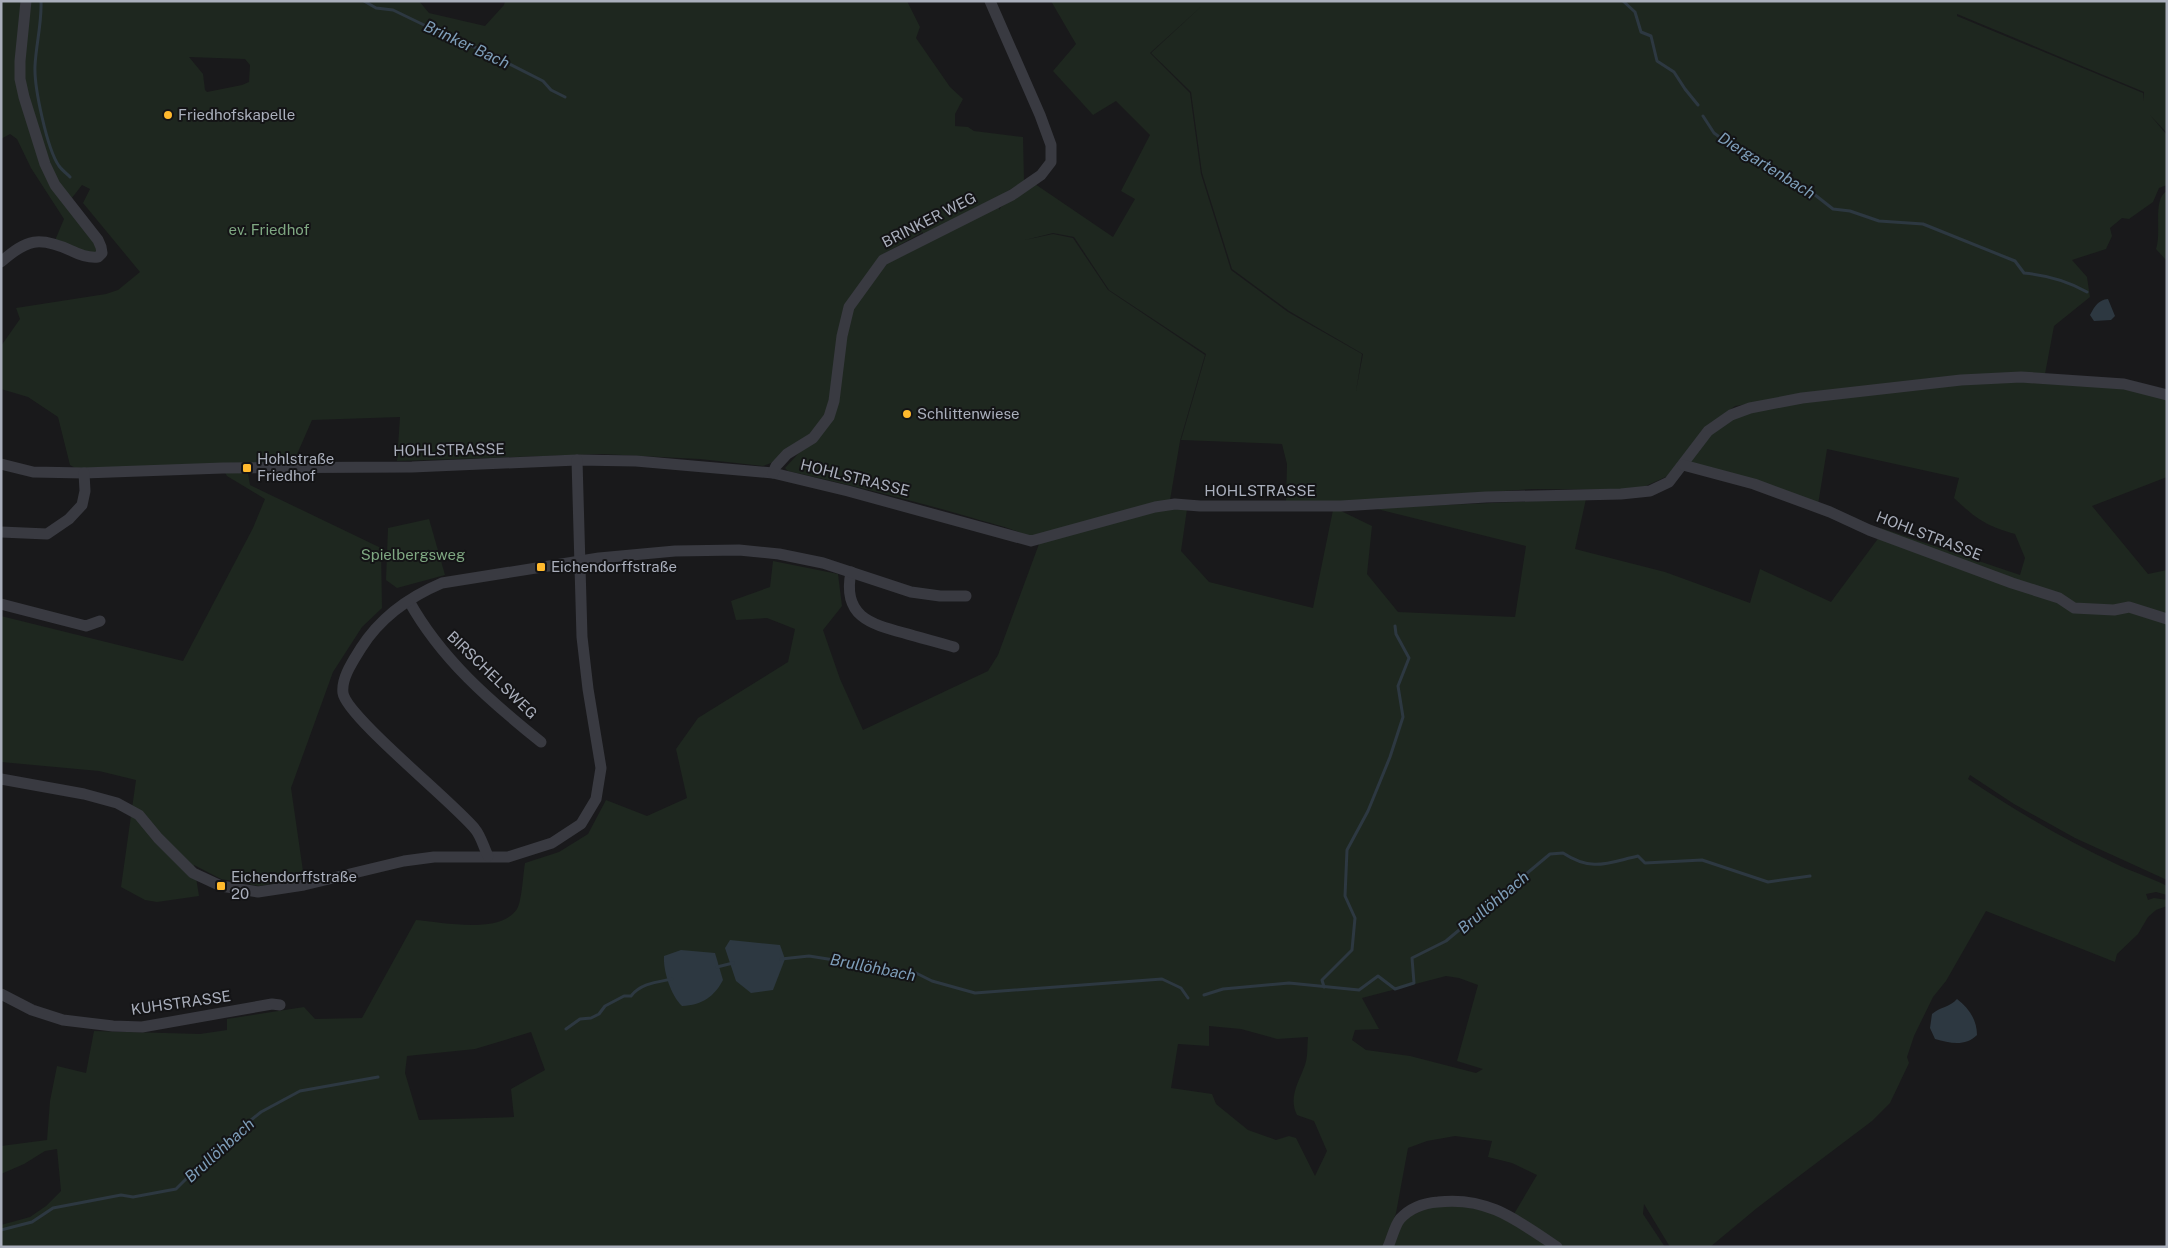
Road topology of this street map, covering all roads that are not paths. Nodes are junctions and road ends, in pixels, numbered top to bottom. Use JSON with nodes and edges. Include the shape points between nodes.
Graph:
{"nodes":[{"id":1,"x":26,"y":1,"type":"edge"},
{"id":2,"x":990,"y":1,"type":"edge"},
{"id":3,"x":1,"y":262,"type":"edge"},
{"id":4,"x":2167,"y":395,"type":"edge"},
{"id":5,"x":577,"y":460,"type":"junction"},
{"id":6,"x":1,"y":464,"type":"edge"},
{"id":7,"x":1683,"y":465,"type":"junction"},
{"id":8,"x":84,"y":473,"type":"junction"},
{"id":9,"x":773,"y":473,"type":"junction"},
{"id":10,"x":1,"y":532,"type":"edge"},
{"id":11,"x":579,"y":561,"type":"junction"},
{"id":12,"x":851,"y":572,"type":"junction"},
{"id":13,"x":966,"y":596,"type":"dead end"},
{"id":14,"x":409,"y":601,"type":"junction"},
{"id":15,"x":1,"y":604,"type":"edge"},
{"id":16,"x":2167,"y":619,"type":"edge"},
{"id":17,"x":100,"y":621,"type":"dead end"},
{"id":18,"x":954,"y":647,"type":"dead end"},
{"id":19,"x":541,"y":742,"type":"dead end"},
{"id":20,"x":1,"y":779,"type":"edge"},
{"id":21,"x":488,"y":856,"type":"junction"},
{"id":22,"x":1,"y":994,"type":"edge"},
{"id":23,"x":280,"y":1004,"type":"dead end"},
{"id":24,"x":1388,"y":1247,"type":"edge"},
{"id":25,"x":1557,"y":1247,"type":"edge"}],
"edges":[{"from":1,"to":3,"type":"street","via":[[20,79],[44,164],[55,185],[98,240],[102,253],[91,258],[56,244],[27,243]]},
{"from":2,"to":9,"type":"street","name":"BRINKER WEG","via":[[1040,115],[1051,145],[1051,162],[1041,175],[1012,195],[883,260],[850,308],[842,336],[829,417],[813,438],[787,454]]},
{"from":4,"to":7,"type":"street","name":"HOHLSTRASSE","via":[[2124,384],[2021,376],[1802,398],[1731,415],[1708,431]]},
{"from":5,"to":8,"type":"street","name":"HOHLSTRASSE","via":[[412,467],[216,468]]},
{"from":5,"to":9,"type":"street","name":"HOHLSTRASSE","via":[[636,461]]},
{"from":5,"to":11,"type":"street"},
{"from":6,"to":8,"type":"street","name":"HOHLSTRASSE","via":[[33,472]]},
{"from":7,"to":9,"type":"street","name":"HOHLSTRASSE","via":[[1670,482],[1650,491],[1341,506],[1175,504],[1031,541]]},
{"from":7,"to":16,"type":"street","name":"HOHLSTRASSE","via":[[1754,484],[1869,530],[2059,598],[2074,608],[2114,610],[2129,607]]},
{"from":8,"to":10,"type":"street","via":[[82,505],[70,519],[47,534]]},
{"from":11,"to":12,"type":"street","via":[[674,551],[738,550],[779,554]]},
{"from":11,"to":14,"type":"street","via":[[442,583]]},
{"from":11,"to":21,"type":"street","via":[[582,637],[601,768],[596,798],[581,824],[552,843],[508,857]]},
{"from":12,"to":13,"type":"street","via":[[911,592]]},
{"from":12,"to":18,"type":"street","via":[[850,595],[861,617],[878,626]]},
{"from":14,"to":19,"type":"street","name":"BIRSCHELSWEG","via":[[429,635],[448,657],[506,714]]},
{"from":14,"to":21,"type":"street","via":[[389,613],[366,639],[343,682],[343,694],[346,702],[371,729],[475,829]]},
{"from":15,"to":17,"type":"street","via":[[86,626]]},
{"from":20,"to":21,"type":"street","via":[[117,803],[139,815],[193,873],[221,886],[258,892],[404,861]]},
{"from":22,"to":23,"type":"street","name":"KUHSTRASSE","via":[[32,1010],[63,1020],[142,1027]]},
{"from":24,"to":25,"type":"street","via":[[1400,1219],[1413,1209],[1454,1200],[1474,1202],[1510,1215]]}]}
